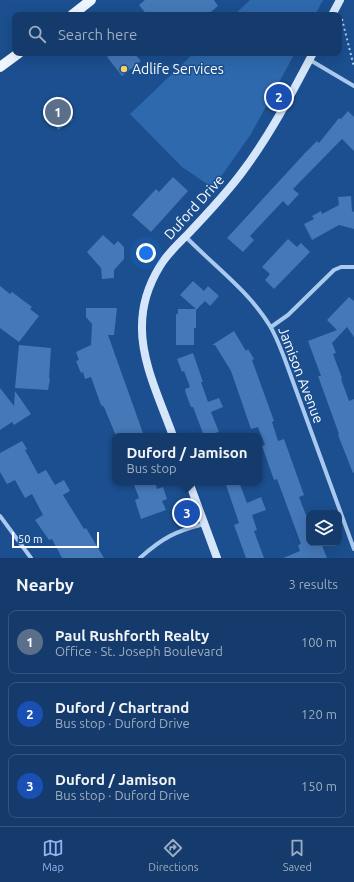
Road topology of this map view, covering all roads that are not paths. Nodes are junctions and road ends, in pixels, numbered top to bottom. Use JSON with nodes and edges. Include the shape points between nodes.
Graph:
{"nodes":[{"id":1,"x":91,"y":0,"type":"edge"},
{"id":2,"x":340,"y":0,"type":"edge"},
{"id":3,"x":76,"y":12,"type":"edge"},
{"id":4,"x":334,"y":12,"type":"edge"},
{"id":5,"x":15,"y":56,"type":"edge"},
{"id":6,"x":311,"y":56,"type":"edge"},
{"id":7,"x":0,"y":67,"type":"edge"},
{"id":8,"x":354,"y":86,"type":"edge"},
{"id":9,"x":186,"y":236,"type":"junction"},
{"id":10,"x":354,"y":268,"type":"edge"},
{"id":11,"x":271,"y":327,"type":"junction"},
{"id":12,"x":172,"y":433,"type":"edge"},
{"id":13,"x":190,"y":485,"type":"edge"},
{"id":14,"x":0,"y":516,"type":"edge"},
{"id":15,"x":204,"y":524,"type":"junction"},
{"id":16,"x":354,"y":549,"type":"edge"},
{"id":17,"x":31,"y":558,"type":"edge"},
{"id":18,"x":140,"y":558,"type":"edge"},
{"id":19,"x":217,"y":558,"type":"edge"}],
"edges":[{"from":1,"to":3,"type":"main road"},
{"from":2,"to":4,"type":"street"},
{"from":5,"to":7,"type":"main road"},
{"from":6,"to":8,"type":"street"},
{"from":6,"to":9,"type":"street","name":"Duford Drive","via":[[255,154],[224,195]]},
{"from":9,"to":11,"type":"street","name":"Jamison Avenue","via":[[242,290]]},
{"from":9,"to":12,"type":"street","name":"Duford Drive","via":[[166,257],[156,273],[146,298],[142,326],[144,354]]},
{"from":10,"to":11,"type":"street","via":[[341,267],[334,270]]},
{"from":11,"to":16,"type":"street","name":"Jamison Avenue"},
{"from":13,"to":15,"type":"street"},
{"from":14,"to":17,"type":"street"},
{"from":15,"to":18,"type":"street","via":[[174,533]]},
{"from":15,"to":19,"type":"street"}]}
